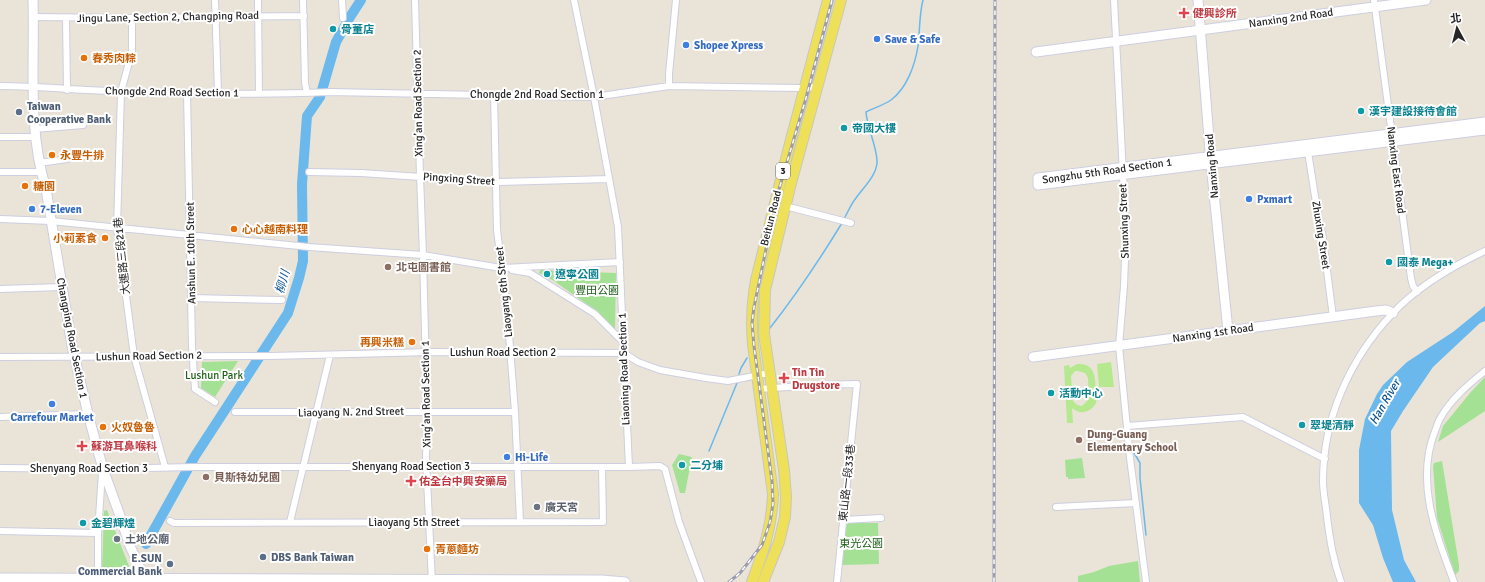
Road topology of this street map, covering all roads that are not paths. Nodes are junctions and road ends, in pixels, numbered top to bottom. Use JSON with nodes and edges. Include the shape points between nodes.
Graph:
{"nodes":[{"id":1,"x":32,"y":0,"type":"edge"},
{"id":2,"x":215,"y":0,"type":"edge"},
{"id":3,"x":258,"y":0,"type":"edge"},
{"id":4,"x":303,"y":0,"type":"edge"},
{"id":5,"x":342,"y":0,"type":"edge"},
{"id":6,"x":415,"y":0,"type":"edge"},
{"id":7,"x":574,"y":0,"type":"edge"},
{"id":8,"x":676,"y":0,"type":"edge"},
{"id":9,"x":828,"y":0,"type":"edge"},
{"id":10,"x":841,"y":0,"type":"edge"},
{"id":11,"x":1114,"y":0,"type":"edge"},
{"id":12,"x":1198,"y":0,"type":"edge"},
{"id":13,"x":1426,"y":0,"type":"edge"},
{"id":14,"x":1374,"y":3,"type":"edge"},
{"id":15,"x":258,"y":16,"type":"junction"},
{"id":16,"x":304,"y":16,"type":"junction"},
{"id":17,"x":33,"y":17,"type":"junction"},
{"id":18,"x":66,"y":18,"type":"junction"},
{"id":19,"x":132,"y":18,"type":"junction"},
{"id":20,"x":215,"y":18,"type":"junction"},
{"id":21,"x":343,"y":18,"type":"dead end"},
{"id":22,"x":1201,"y":30,"type":"junction"},
{"id":23,"x":1116,"y":41,"type":"junction"},
{"id":24,"x":1036,"y":52,"type":"dead end"},
{"id":25,"x":0,"y":86,"type":"edge"},
{"id":26,"x":32,"y":86,"type":"junction"},
{"id":27,"x":669,"y":86,"type":"junction"},
{"id":28,"x":817,"y":86,"type":"junction"},
{"id":29,"x":804,"y":88,"type":"junction"},
{"id":30,"x":67,"y":90,"type":"junction"},
{"id":31,"x":121,"y":92,"type":"junction"},
{"id":32,"x":187,"y":93,"type":"junction"},
{"id":33,"x":218,"y":93,"type":"junction"},
{"id":34,"x":259,"y":93,"type":"junction"},
{"id":35,"x":310,"y":93,"type":"junction"},
{"id":36,"x":418,"y":94,"type":"junction"},
{"id":37,"x":494,"y":95,"type":"junction"},
{"id":38,"x":594,"y":96,"type":"junction"},
{"id":39,"x":1485,"y":122,"type":"edge"},
{"id":40,"x":83,"y":125,"type":"dead end"},
{"id":41,"x":1485,"y":130,"type":"edge"},
{"id":42,"x":34,"y":133,"type":"junction"},
{"id":43,"x":0,"y":137,"type":"edge"},
{"id":44,"x":1392,"y":137,"type":"junction"},
{"id":45,"x":1308,"y":152,"type":"junction"},
{"id":46,"x":66,"y":159,"type":"dead end"},
{"id":47,"x":1211,"y":160,"type":"junction"},
{"id":48,"x":39,"y":162,"type":"junction"},
{"id":49,"x":0,"y":172,"type":"edge"},
{"id":50,"x":41,"y":172,"type":"junction"},
{"id":51,"x":309,"y":172,"type":"dead end"},
{"id":52,"x":1122,"y":172,"type":"junction"},
{"id":53,"x":420,"y":176,"type":"junction"},
{"id":54,"x":609,"y":179,"type":"junction"},
{"id":55,"x":496,"y":182,"type":"junction"},
{"id":56,"x":785,"y":206,"type":"junction"},
{"id":57,"x":0,"y":219,"type":"edge"},
{"id":58,"x":51,"y":221,"type":"junction"},
{"id":59,"x":849,"y":222,"type":"dead end"},
{"id":60,"x":117,"y":228,"type":"junction"},
{"id":61,"x":190,"y":235,"type":"junction"},
{"id":62,"x":1485,"y":251,"type":"edge"},
{"id":63,"x":423,"y":255,"type":"junction"},
{"id":64,"x":620,"y":262,"type":"junction"},
{"id":65,"x":501,"y":268,"type":"junction"},
{"id":66,"x":62,"y":287,"type":"junction"},
{"id":67,"x":0,"y":289,"type":"edge"},
{"id":68,"x":1417,"y":292,"type":"junction"},
{"id":69,"x":191,"y":298,"type":"junction"},
{"id":70,"x":282,"y":300,"type":"dead end"},
{"id":71,"x":1393,"y":313,"type":"junction"},
{"id":72,"x":1333,"y":317,"type":"junction"},
{"id":73,"x":1228,"y":331,"type":"junction"},
{"id":74,"x":622,"y":341,"type":"junction"},
{"id":75,"x":1119,"y":346,"type":"junction"},
{"id":76,"x":426,"y":352,"type":"junction"},
{"id":77,"x":510,"y":352,"type":"junction"},
{"id":78,"x":624,"y":353,"type":"junction"},
{"id":79,"x":193,"y":355,"type":"junction"},
{"id":80,"x":330,"y":355,"type":"junction"},
{"id":81,"x":134,"y":356,"type":"junction"},
{"id":82,"x":0,"y":357,"type":"edge"},
{"id":83,"x":75,"y":357,"type":"junction"},
{"id":84,"x":1033,"y":357,"type":"dead end"},
{"id":85,"x":1485,"y":370,"type":"edge"},
{"id":86,"x":769,"y":373,"type":"junction"},
{"id":87,"x":757,"y":375,"type":"junction"},
{"id":88,"x":771,"y":388,"type":"junction"},
{"id":89,"x":758,"y":389,"type":"junction"},
{"id":90,"x":215,"y":402,"type":"dead end"},
{"id":91,"x":427,"y":411,"type":"junction"},
{"id":92,"x":234,"y":412,"type":"dead end"},
{"id":93,"x":316,"y":412,"type":"junction"},
{"id":94,"x":515,"y":412,"type":"junction"},
{"id":95,"x":88,"y":414,"type":"junction"},
{"id":96,"x":0,"y":417,"type":"edge"},
{"id":97,"x":1127,"y":426,"type":"junction"},
{"id":98,"x":1325,"y":459,"type":"junction"},
{"id":99,"x":517,"y":466,"type":"junction"},
{"id":100,"x":628,"y":466,"type":"junction"},
{"id":101,"x":165,"y":467,"type":"junction"},
{"id":102,"x":303,"y":467,"type":"junction"},
{"id":103,"x":426,"y":467,"type":"junction"},
{"id":104,"x":602,"y":467,"type":"junction"},
{"id":105,"x":0,"y":468,"type":"edge"},
{"id":106,"x":103,"y":469,"type":"junction"},
{"id":107,"x":1136,"y":503,"type":"junction"},
{"id":108,"x":1056,"y":507,"type":"dead end"},
{"id":109,"x":881,"y":518,"type":"dead end"},
{"id":110,"x":843,"y":520,"type":"junction"},
{"id":111,"x":170,"y":521,"type":"dead end"},
{"id":112,"x":290,"y":522,"type":"junction"},
{"id":113,"x":429,"y":522,"type":"junction"},
{"id":114,"x":520,"y":522,"type":"junction"},
{"id":115,"x":0,"y":531,"type":"edge"},
{"id":116,"x":98,"y":533,"type":"junction"},
{"id":117,"x":0,"y":578,"type":"edge"},
{"id":118,"x":98,"y":578,"type":"junction"},
{"id":119,"x":145,"y":580,"type":"edge"},
{"id":120,"x":432,"y":581,"type":"edge"},
{"id":121,"x":625,"y":582,"type":"edge"},
{"id":122,"x":701,"y":582,"type":"edge"},
{"id":123,"x":752,"y":582,"type":"edge"},
{"id":124,"x":763,"y":582,"type":"edge"},
{"id":125,"x":837,"y":582,"type":"edge"},
{"id":126,"x":1146,"y":582,"type":"edge"},
{"id":127,"x":1341,"y":582,"type":"edge"},
{"id":128,"x":1454,"y":582,"type":"edge"}],
"edges":[{"from":1,"to":17,"type":"street","name":"Changping Road Section 1"},
{"from":2,"to":20,"type":"street"},
{"from":3,"to":15,"type":"street"},
{"from":4,"to":16,"type":"street"},
{"from":5,"to":21,"type":"street"},
{"from":6,"to":36,"type":"street","name":"Xing’an Road Section 2"},
{"from":7,"to":38,"type":"street","name":"Liaoning Road Section 1"},
{"from":8,"to":27,"type":"street"},
{"from":9,"to":29,"type":"main road","name":"Beitun Road","number":"3"},
{"from":10,"to":28,"type":"main road","name":"Beitun Road","number":"3"},
{"from":11,"to":23,"type":"street","name":"Shunxing Street"},
{"from":12,"to":22,"type":"street","name":"Nanxing Road"},
{"from":13,"to":14,"type":"street","name":"Nanxing 2nd Road"},
{"from":14,"to":22,"type":"street","name":"Nanxing 2nd Road"},
{"from":14,"to":44,"type":"street","name":"Nanxing East Road"},
{"from":15,"to":16,"type":"street","name":"Jingu Lane, Section 2, Changping Road"},
{"from":15,"to":20,"type":"street","name":"Jingu Lane, Section 2, Changping Road"},
{"from":15,"to":34,"type":"street"},
{"from":16,"to":35,"type":"street","via":[[305,83]]},
{"from":17,"to":18,"type":"street","name":"Jingu Lane, Section 2, Changping Road"},
{"from":17,"to":26,"type":"street","name":"Changping Road Section 1"},
{"from":18,"to":19,"type":"street","name":"Jingu Lane, Section 2, Changping Road"},
{"from":18,"to":30,"type":"street"},
{"from":19,"to":20,"type":"street","name":"Jingu Lane, Section 2, Changping Road"},
{"from":19,"to":31,"type":"street","name":"大連路三段21巷","via":[[132,50]]},
{"from":20,"to":33,"type":"street"},
{"from":22,"to":23,"type":"street","name":"Nanxing 2nd Road"},
{"from":22,"to":47,"type":"street","name":"Nanxing Road"},
{"from":23,"to":24,"type":"street","name":"Nanxing 2nd Road"},
{"from":23,"to":52,"type":"street","name":"Shunxing Street"},
{"from":25,"to":26,"type":"street","name":"Chongde 2nd Road Section 1"},
{"from":26,"to":30,"type":"street","name":"Chongde 2nd Road Section 1"},
{"from":26,"to":42,"type":"street","name":"Changping Road Section 1"},
{"from":27,"to":29,"type":"street","name":"Chongde 2nd Road Section 1"},
{"from":27,"to":38,"type":"street","name":"Chongde 2nd Road Section 1"},
{"from":28,"to":29,"type":"street","name":"Chongde 2nd Road Section 1"},
{"from":28,"to":56,"type":"main road","name":"Beitun Road","number":"3"},
{"from":29,"to":87,"type":"main road","name":"Beitun Road","number":"3","via":[[756,280],[752,311],[752,345]]},
{"from":30,"to":31,"type":"street","name":"Chongde 2nd Road Section 1"},
{"from":31,"to":32,"type":"street","name":"Chongde 2nd Road Section 1"},
{"from":31,"to":60,"type":"street","name":"大連路三段21巷"},
{"from":32,"to":33,"type":"street","name":"Chongde 2nd Road Section 1"},
{"from":32,"to":61,"type":"street","name":"Anshun E. 10th Street"},
{"from":33,"to":34,"type":"street","name":"Chongde 2nd Road Section 1"},
{"from":34,"to":35,"type":"street","name":"Chongde 2nd Road Section 1"},
{"from":35,"to":36,"type":"street","name":"Chongde 2nd Road Section 1"},
{"from":36,"to":37,"type":"street","name":"Chongde 2nd Road Section 1"},
{"from":36,"to":53,"type":"street","name":"Xing’an Road Section 2"},
{"from":37,"to":38,"type":"street","name":"Chongde 2nd Road Section 1"},
{"from":37,"to":55,"type":"street","name":"Liaoyang 6th Street"},
{"from":38,"to":54,"type":"street","name":"Liaoning Road Section 1"},
{"from":39,"to":44,"type":"street","name":"Songzhu 5th Road Section 1"},
{"from":40,"to":42,"type":"street"},
{"from":41,"to":44,"type":"street","name":"Songzhu 5th Road Section 1"},
{"from":42,"to":43,"type":"street"},
{"from":42,"to":48,"type":"street","name":"Changping Road Section 1"},
{"from":44,"to":45,"type":"street","name":"Songzhu 5th Road Section 1"},
{"from":44,"to":47,"type":"street","name":"Songzhu 5th Road Section 1"},
{"from":44,"to":68,"type":"street","name":"Nanxing East Road","via":[[1411,278]]},
{"from":45,"to":47,"type":"street","name":"Songzhu 5th Road Section 1"},
{"from":45,"to":72,"type":"street","name":"Zhuxing Street"},
{"from":46,"to":48,"type":"street"},
{"from":47,"to":52,"type":"street","name":"Songzhu 5th Road Section 1"},
{"from":47,"to":73,"type":"street","name":"Nanxing Road"},
{"from":48,"to":50,"type":"street","name":"Changping Road Section 1"},
{"from":49,"to":50,"type":"street"},
{"from":50,"to":58,"type":"street","name":"Changping Road Section 1"},
{"from":51,"to":53,"type":"street","name":"Pingxing Street"},
{"from":52,"to":52,"type":"street","name":"Songzhu 5th Road Section 1","via":[[1038,178],[1038,185]]},
{"from":52,"to":75,"type":"street","name":"Shunxing Street","via":[[1126,232]]},
{"from":53,"to":55,"type":"street","name":"Pingxing Street"},
{"from":53,"to":63,"type":"street","name":"Xing’an Road Section 2"},
{"from":54,"to":55,"type":"street","name":"Pingxing Street"},
{"from":54,"to":64,"type":"street","name":"Liaoning Road Section 1","via":[[618,227]]},
{"from":55,"to":65,"type":"street","name":"Liaoyang 6th Street"},
{"from":56,"to":59,"type":"street"},
{"from":56,"to":86,"type":"main road","name":"Beitun Road","number":"3","via":[[765,290],[764,334]]},
{"from":57,"to":58,"type":"street"},
{"from":58,"to":60,"type":"street"},
{"from":58,"to":66,"type":"street","name":"Changping Road Section 1"},
{"from":60,"to":61,"type":"street"},
{"from":60,"to":81,"type":"street","name":"大連路三段21巷"},
{"from":61,"to":63,"type":"street"},
{"from":61,"to":69,"type":"street","name":"Anshun E. 10th Street"},
{"from":62,"to":68,"type":"street"},
{"from":63,"to":65,"type":"street"},
{"from":63,"to":76,"type":"street","name":"Xing’an Road Section 1"},
{"from":64,"to":65,"type":"street"},
{"from":64,"to":74,"type":"street","name":"Liaoning Road Section 1"},
{"from":65,"to":74,"type":"street","via":[[530,273],[595,314]]},
{"from":65,"to":77,"type":"street","name":"Liaoyang 6th Street"},
{"from":66,"to":67,"type":"street"},
{"from":66,"to":83,"type":"street","name":"Changping Road Section 1"},
{"from":68,"to":71,"type":"street"},
{"from":69,"to":70,"type":"street"},
{"from":69,"to":79,"type":"street","name":"Anshun E. 10th Street"},
{"from":71,"to":72,"type":"street","name":"Nanxing 1st Road","via":[[1386,310]]},
{"from":71,"to":98,"type":"street","via":[[1366,346],[1338,397]]},
{"from":72,"to":73,"type":"street","name":"Nanxing 1st Road"},
{"from":73,"to":75,"type":"street","name":"Nanxing 1st Road"},
{"from":74,"to":78,"type":"street","name":"Liaoning Road Section 1"},
{"from":75,"to":84,"type":"street","name":"Nanxing 1st Road"},
{"from":75,"to":97,"type":"street","name":"Shunxing Street"},
{"from":76,"to":77,"type":"street","name":"Lushun Road Section 2"},
{"from":76,"to":80,"type":"street","name":"Lushun Road Section 2"},
{"from":76,"to":91,"type":"street","name":"Xing’an Road Section 1"},
{"from":77,"to":78,"type":"street","name":"Lushun Road Section 2"},
{"from":77,"to":94,"type":"street","name":"Liaoyang 6th Street"},
{"from":78,"to":87,"type":"street","via":[[638,362],[660,370],[728,381]]},
{"from":78,"to":100,"type":"street","name":"Liaoning Road Section 1"},
{"from":79,"to":80,"type":"street","name":"Lushun Road Section 2"},
{"from":79,"to":81,"type":"street","name":"Lushun Road Section 2"},
{"from":79,"to":90,"type":"street","name":"Anshun E. 10th Street","via":[[195,389]]},
{"from":80,"to":93,"type":"street"},
{"from":81,"to":83,"type":"street","name":"Lushun Road Section 2"},
{"from":81,"to":101,"type":"street","name":"大連路三段21巷"},
{"from":82,"to":83,"type":"street","name":"Lushun Road Section 2"},
{"from":83,"to":95,"type":"street","name":"Changping Road Section 1"},
{"from":85,"to":128,"type":"street","via":[[1456,398],[1441,417],[1430,444],[1427,480],[1429,505]]},
{"from":86,"to":87,"type":"street"},
{"from":86,"to":88,"type":"main road","number":"3"},
{"from":87,"to":89,"type":"main road","number":"3"},
{"from":88,"to":89,"type":"street"},
{"from":88,"to":110,"type":"street","name":"東山路一段33巷","via":[[857,384]]},
{"from":88,"to":124,"type":"main road","number":"3","via":[[786,497],[779,542]]},
{"from":89,"to":123,"type":"main road","number":"3","via":[[773,499],[768,536]]},
{"from":91,"to":93,"type":"street","name":"Liaoyang N. 2nd Street"},
{"from":91,"to":94,"type":"street","name":"Liaoyang N. 2nd Street"},
{"from":91,"to":103,"type":"street","name":"Xing’an Road Section 1"},
{"from":92,"to":93,"type":"street","name":"Liaoyang N. 2nd Street"},
{"from":93,"to":102,"type":"street"},
{"from":94,"to":99,"type":"street","name":"Liaoyang 6th Street"},
{"from":95,"to":96,"type":"street"},
{"from":95,"to":106,"type":"street","name":"Changping Road Section 1"},
{"from":97,"to":98,"type":"street","via":[[1243,417]]},
{"from":97,"to":107,"type":"street","name":"Shunxing Street"},
{"from":98,"to":127,"type":"street","via":[[1323,482],[1331,549]]},
{"from":99,"to":103,"type":"street","name":"Shenyang Road Section 3"},
{"from":99,"to":104,"type":"street","name":"Shenyang Road Section 3"},
{"from":99,"to":114,"type":"street","name":"Liaoyang 6th Street"},
{"from":100,"to":104,"type":"street","name":"Shenyang Road Section 3"},
{"from":100,"to":122,"type":"street","via":[[660,466],[665,469],[679,522]]},
{"from":101,"to":102,"type":"street","name":"Shenyang Road Section 3"},
{"from":101,"to":106,"type":"street","name":"Shenyang Road Section 3"},
{"from":102,"to":103,"type":"street","name":"Shenyang Road Section 3"},
{"from":102,"to":112,"type":"street"},
{"from":103,"to":113,"type":"street","name":"Xing’an Road Section 1"},
{"from":104,"to":114,"type":"street","name":"Liaoyang 5th Street","via":[[603,522]]},
{"from":105,"to":106,"type":"street","name":"Shenyang Road Section 3"},
{"from":106,"to":116,"type":"street"},
{"from":106,"to":119,"type":"street","name":"Changping Road Section 1"},
{"from":107,"to":108,"type":"street"},
{"from":107,"to":126,"type":"street","name":"Shunxing Street"},
{"from":109,"to":110,"type":"street"},
{"from":110,"to":125,"type":"street","name":"東山路一段33巷"},
{"from":111,"to":112,"type":"street","name":"Liaoyang 5th Street"},
{"from":112,"to":113,"type":"street","name":"Liaoyang 5th Street"},
{"from":113,"to":114,"type":"street","name":"Liaoyang 5th Street"},
{"from":113,"to":120,"type":"street","name":"Xing’an Road Section 1"},
{"from":115,"to":116,"type":"street"},
{"from":116,"to":118,"type":"street"},
{"from":117,"to":118,"type":"street"},
{"from":118,"to":119,"type":"street"},
{"from":119,"to":120,"type":"street"},
{"from":120,"to":121,"type":"street"}]}
